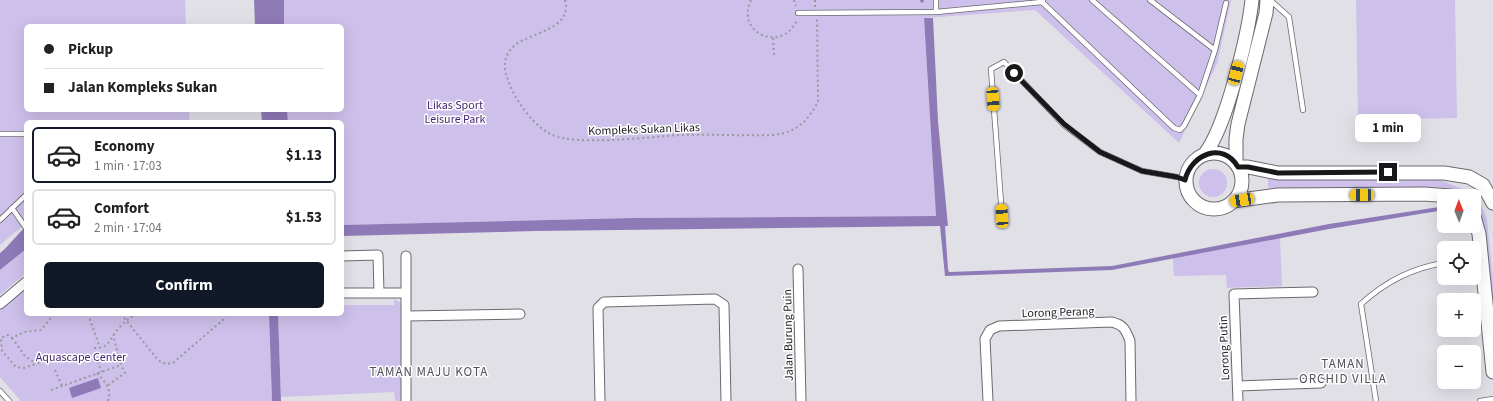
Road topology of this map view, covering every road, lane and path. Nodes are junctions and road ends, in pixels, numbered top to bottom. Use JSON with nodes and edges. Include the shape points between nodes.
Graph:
{"nodes":[{"id":1,"x":565,"y":0,"type":"edge"},
{"id":2,"x":751,"y":0,"type":"edge"},
{"id":3,"x":936,"y":0,"type":"edge"},
{"id":4,"x":1092,"y":0,"type":"edge"},
{"id":5,"x":1150,"y":0,"type":"edge"},
{"id":6,"x":1252,"y":0,"type":"edge"},
{"id":7,"x":1267,"y":0,"type":"edge"},
{"id":8,"x":1270,"y":0,"type":"edge"},
{"id":9,"x":1043,"y":1,"type":"edge"},
{"id":10,"x":1224,"y":1,"type":"edge"},
{"id":11,"x":816,"y":11,"type":"junction"},
{"id":12,"x":798,"y":12,"type":"dead end"},
{"id":13,"x":936,"y":12,"type":"junction"},
{"id":14,"x":790,"y":30,"type":"dead end"},
{"id":15,"x":773,"y":38,"type":"junction"},
{"id":16,"x":1215,"y":50,"type":"junction"},
{"id":17,"x":774,"y":55,"type":"dead end"},
{"id":18,"x":1200,"y":95,"type":"junction"},
{"id":19,"x":1303,"y":110,"type":"dead end"},
{"id":20,"x":0,"y":134,"type":"edge"},
{"id":21,"x":24,"y":134,"type":"edge"},
{"id":22,"x":1204,"y":155,"type":"junction"},
{"id":23,"x":1237,"y":165,"type":"junction"},
{"id":24,"x":1185,"y":180,"type":"junction"},
{"id":25,"x":1437,"y":195,"type":"edge"},
{"id":26,"x":24,"y":197,"type":"edge"},
{"id":27,"x":1233,"y":202,"type":"junction"},
{"id":28,"x":1493,"y":203,"type":"edge"},
{"id":29,"x":12,"y":208,"type":"junction"},
{"id":30,"x":1002,"y":216,"type":"dead end"},
{"id":31,"x":0,"y":220,"type":"edge"},
{"id":32,"x":24,"y":226,"type":"edge"},
{"id":33,"x":344,"y":256,"type":"edge"},
{"id":34,"x":406,"y":256,"type":"dead end"},
{"id":35,"x":1437,"y":265,"type":"edge"},
{"id":36,"x":798,"y":269,"type":"dead end"},
{"id":37,"x":1481,"y":281,"type":"edge"},
{"id":38,"x":24,"y":284,"type":"edge"},
{"id":39,"x":406,"y":292,"type":"junction"},
{"id":40,"x":1314,"y":292,"type":"dead end"},
{"id":41,"x":379,"y":293,"type":"junction"},
{"id":42,"x":344,"y":294,"type":"edge"},
{"id":43,"x":0,"y":304,"type":"edge"},
{"id":44,"x":520,"y":314,"type":"dead end"},
{"id":45,"x":52,"y":316,"type":"edge"},
{"id":46,"x":89,"y":316,"type":"edge"},
{"id":47,"x":122,"y":316,"type":"edge"},
{"id":48,"x":133,"y":316,"type":"edge"},
{"id":49,"x":225,"y":316,"type":"edge"},
{"id":50,"x":407,"y":316,"type":"junction"},
{"id":51,"x":126,"y":320,"type":"junction"},
{"id":52,"x":113,"y":335,"type":"junction"},
{"id":53,"x":12,"y":338,"type":"junction"},
{"id":54,"x":94,"y":348,"type":"dead end"},
{"id":55,"x":100,"y":348,"type":"junction"},
{"id":56,"x":95,"y":356,"type":"dead end"},
{"id":57,"x":44,"y":361,"type":"dead end"},
{"id":58,"x":35,"y":363,"type":"junction"},
{"id":59,"x":121,"y":365,"type":"junction"},
{"id":60,"x":55,"y":370,"type":"dead end"},
{"id":61,"x":102,"y":372,"type":"junction"},
{"id":62,"x":1493,"y":372,"type":"edge"},
{"id":63,"x":97,"y":373,"type":"junction"},
{"id":64,"x":1320,"y":383,"type":"dead end"},
{"id":65,"x":108,"y":385,"type":"junction"},
{"id":66,"x":62,"y":386,"type":"junction"},
{"id":67,"x":1238,"y":386,"type":"junction"},
{"id":68,"x":51,"y":390,"type":"dead end"},
{"id":69,"x":0,"y":391,"type":"edge"},
{"id":70,"x":1493,"y":399,"type":"edge"},
{"id":71,"x":9,"y":401,"type":"edge"},
{"id":72,"x":108,"y":401,"type":"edge"},
{"id":73,"x":406,"y":401,"type":"edge"},
{"id":74,"x":600,"y":401,"type":"edge"},
{"id":75,"x":726,"y":401,"type":"edge"},
{"id":76,"x":801,"y":401,"type":"edge"},
{"id":77,"x":988,"y":401,"type":"edge"},
{"id":78,"x":1131,"y":401,"type":"edge"},
{"id":79,"x":1238,"y":401,"type":"edge"},
{"id":80,"x":1376,"y":401,"type":"edge"},
{"id":81,"x":1480,"y":401,"type":"edge"}],
"edges":[{"from":1,"to":11,"type":"path","name":"Kompleks Sukan Likas","via":[[567,7],[562,18],[554,27],[514,46],[505,57],[504,69],[514,96],[533,119],[552,135],[569,139],[788,133],[799,127],[818,102]]},
{"from":2,"to":15,"type":"path","via":[[748,13],[751,26],[760,34]]},
{"from":3,"to":13,"type":"lane"},
{"from":4,"to":18,"type":"lane"},
{"from":5,"to":16,"type":"lane"},
{"from":6,"to":22,"type":"main road","via":[[1233,85],[1220,123]]},
{"from":7,"to":23,"type":"main road","via":[[1238,124]]},
{"from":8,"to":19,"type":"lane","via":[[1289,17]]},
{"from":9,"to":13,"type":"lane"},
{"from":9,"to":18,"type":"lane","via":[[1174,128],[1180,130],[1184,126]]},
{"from":10,"to":16,"type":"lane"},
{"from":11,"to":12,"type":"lane"},
{"from":11,"to":13,"type":"lane"},
{"from":14,"to":15,"type":"path"},
{"from":15,"to":17,"type":"path"},
{"from":16,"to":18,"type":"lane"},
{"from":20,"to":21,"type":"lane"},
{"from":22,"to":23,"type":"main road","via":[[1218,153]]},
{"from":22,"to":24,"type":"main road","via":[[1191,164]]},
{"from":23,"to":27,"type":"main road","via":[[1242,176],[1242,185]]},
{"from":23,"to":28,"type":"main road","via":[[1278,173],[1444,172],[1469,177],[1483,185]]},
{"from":24,"to":27,"type":"main road","via":[[1191,198],[1198,204],[1216,209]]},
{"from":24,"to":30,"type":"lane","via":[[1142,171],[1100,152],[1064,124],[1004,62],[991,69]]},
{"from":25,"to":27,"type":"main road","via":[[1278,195]]},
{"from":26,"to":29,"type":"lane"},
{"from":29,"to":31,"type":"lane"},
{"from":29,"to":32,"type":"lane"},
{"from":33,"to":41,"type":"street","via":[[378,255]]},
{"from":34,"to":39,"type":"street"},
{"from":35,"to":80,"type":"lane","via":[[1398,276],[1361,304]]},
{"from":36,"to":76,"type":"street","name":"Jalan Burung Puin"},
{"from":37,"to":62,"type":"main road"},
{"from":38,"to":43,"type":"street"},
{"from":39,"to":41,"type":"street"},
{"from":39,"to":50,"type":"street"},
{"from":40,"to":67,"type":"street","name":"Lorong Putin","via":[[1234,294]]},
{"from":41,"to":42,"type":"street"},
{"from":44,"to":50,"type":"street"},
{"from":45,"to":53,"type":"path","via":[[41,331],[24,332]]},
{"from":46,"to":55,"type":"path"},
{"from":47,"to":51,"type":"path"},
{"from":48,"to":51,"type":"path"},
{"from":49,"to":51,"type":"path","via":[[169,364],[163,364],[158,360]]},
{"from":50,"to":73,"type":"street"},
{"from":51,"to":52,"type":"path"},
{"from":52,"to":55,"type":"path","via":[[108,344]]},
{"from":52,"to":59,"type":"path"},
{"from":53,"to":58,"type":"path","via":[[25,356]]},
{"from":53,"to":58,"type":"path","via":[[8,335],[1,338],[2,351],[10,362],[16,367],[24,368]]},
{"from":54,"to":55,"type":"path"},
{"from":56,"to":61,"type":"path"},
{"from":57,"to":58,"type":"path"},
{"from":59,"to":61,"type":"path"},
{"from":59,"to":65,"type":"path","via":[[125,373]]},
{"from":60,"to":66,"type":"path"},
{"from":61,"to":63,"type":"path"},
{"from":63,"to":65,"type":"path"},
{"from":63,"to":66,"type":"path"},
{"from":64,"to":67,"type":"street"},
{"from":65,"to":72,"type":"path"},
{"from":66,"to":68,"type":"path"},
{"from":67,"to":79,"type":"street","name":"Lorong Putin"},
{"from":69,"to":71,"type":"lane"},
{"from":70,"to":81,"type":"lane"},
{"from":74,"to":75,"type":"street","via":[[598,308],[604,302],[716,299],[724,305]]},
{"from":77,"to":78,"type":"street","name":"Lorong Perang","via":[[985,339],[990,330],[999,326],[1111,322],[1127,331],[1130,341]]}]}
